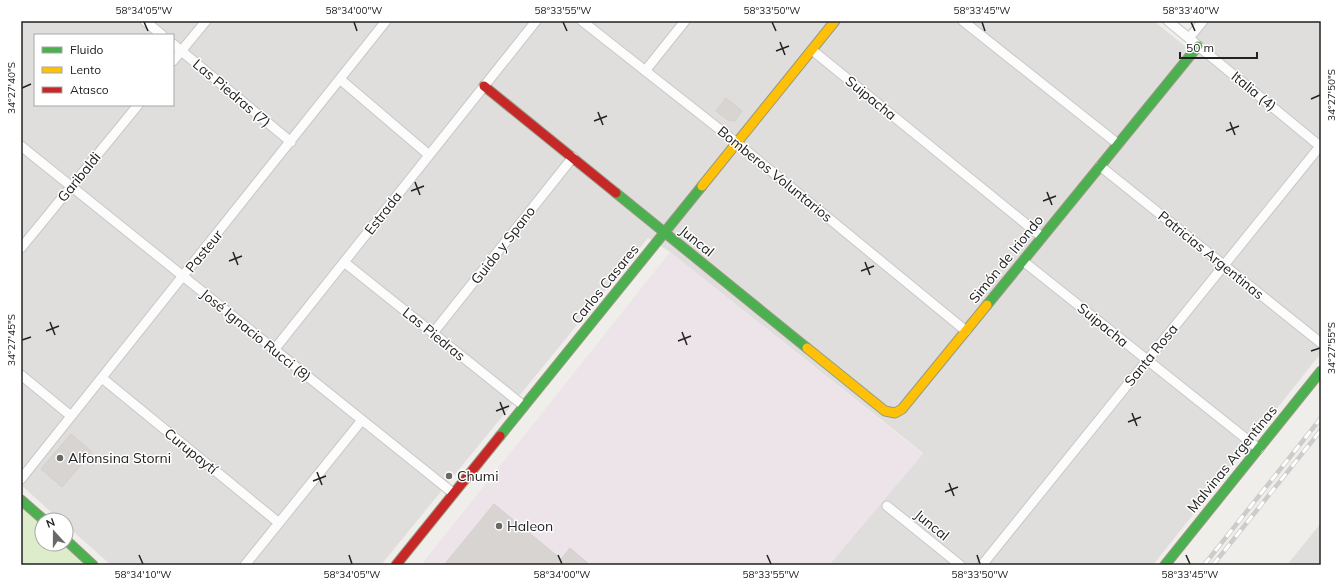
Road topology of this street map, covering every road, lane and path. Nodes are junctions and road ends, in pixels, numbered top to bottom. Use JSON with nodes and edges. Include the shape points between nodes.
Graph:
{"nodes":[{"id":1,"x":145,"y":21,"type":"edge"},
{"id":2,"x":206,"y":21,"type":"edge"},
{"id":3,"x":386,"y":21,"type":"edge"},
{"id":4,"x":536,"y":21,"type":"edge"},
{"id":5,"x":582,"y":21,"type":"edge"},
{"id":6,"x":685,"y":21,"type":"edge"},
{"id":7,"x":835,"y":21,"type":"edge"},
{"id":8,"x":963,"y":21,"type":"edge"},
{"id":9,"x":1168,"y":21,"type":"edge"},
{"id":10,"x":1203,"y":21,"type":"edge"},
{"id":11,"x":161,"y":34,"type":"edge"},
{"id":12,"x":1189,"y":38,"type":"junction"},
{"id":13,"x":174,"y":45,"type":"edge"},
{"id":14,"x":1198,"y":46,"type":"junction"},
{"id":15,"x":812,"y":50,"type":"junction"},
{"id":16,"x":181,"y":51,"type":"junction"},
{"id":17,"x":174,"y":60,"type":"edge"},
{"id":18,"x":645,"y":71,"type":"junction"},
{"id":19,"x":341,"y":80,"type":"junction"},
{"id":20,"x":484,"y":86,"type":"junction"},
{"id":21,"x":137,"y":106,"type":"edge"},
{"id":22,"x":291,"y":142,"type":"junction"},
{"id":23,"x":737,"y":143,"type":"junction"},
{"id":24,"x":1118,"y":144,"type":"junction"},
{"id":25,"x":21,"y":146,"type":"edge"},
{"id":26,"x":1321,"y":146,"type":"edge"},
{"id":27,"x":429,"y":155,"type":"junction"},
{"id":28,"x":573,"y":157,"type":"junction"},
{"id":29,"x":1100,"y":166,"type":"junction"},
{"id":30,"x":71,"y":187,"type":"junction"},
{"id":31,"x":665,"y":232,"type":"junction"},
{"id":32,"x":1042,"y":237,"type":"junction"},
{"id":33,"x":21,"y":248,"type":"edge"},
{"id":34,"x":1023,"y":261,"type":"junction"},
{"id":35,"x":344,"y":262,"type":"junction"},
{"id":36,"x":1224,"y":265,"type":"junction"},
{"id":37,"x":183,"y":277,"type":"junction"},
{"id":38,"x":966,"y":331,"type":"junction"},
{"id":39,"x":433,"y":333,"type":"junction"},
{"id":40,"x":1321,"y":343,"type":"edge"},
{"id":41,"x":274,"y":350,"type":"junction"},
{"id":42,"x":1147,"y":360,"type":"junction"},
{"id":43,"x":1321,"y":371,"type":"edge"},
{"id":44,"x":21,"y":375,"type":"edge"},
{"id":45,"x":102,"y":378,"type":"junction"},
{"id":46,"x":524,"y":406,"type":"junction"},
{"id":47,"x":895,"y":413,"type":"joint"},
{"id":48,"x":71,"y":416,"type":"junction"},
{"id":49,"x":362,"y":420,"type":"junction"},
{"id":50,"x":1259,"y":449,"type":"junction"},
{"id":51,"x":21,"y":479,"type":"edge"},
{"id":52,"x":454,"y":494,"type":"junction"},
{"id":53,"x":21,"y":500,"type":"edge"},
{"id":54,"x":887,"y":506,"type":"dead end"},
{"id":55,"x":35,"y":512,"type":"edge"},
{"id":56,"x":279,"y":523,"type":"junction"},
{"id":57,"x":74,"y":547,"type":"edge"},
{"id":58,"x":93,"y":565,"type":"edge"},
{"id":59,"x":245,"y":565,"type":"edge"},
{"id":60,"x":396,"y":565,"type":"edge"},
{"id":61,"x":960,"y":565,"type":"edge"},
{"id":62,"x":982,"y":565,"type":"edge"},
{"id":63,"x":1165,"y":565,"type":"edge"}],
"edges":[{"from":1,"to":11,"type":"street"},
{"from":2,"to":16,"type":"street"},
{"from":3,"to":19,"type":"street","name":"Pasteur"},
{"from":4,"to":20,"type":"street","name":"Estrada"},
{"from":5,"to":18,"type":"street","name":"Bomberos Voluntarios"},
{"from":6,"to":18,"type":"street"},
{"from":7,"to":15,"type":"street","name":"Carlos Casares"},
{"from":8,"to":24,"type":"street"},
{"from":9,"to":12,"type":"street","name":"Italia (4)"},
{"from":10,"to":12,"type":"street"},
{"from":12,"to":14,"type":"street","name":"Italia (4)"},
{"from":13,"to":16,"type":"street","name":"Las Piedras (7)"},
{"from":14,"to":24,"type":"street","name":"Simón de Iriondo"},
{"from":14,"to":26,"type":"street","name":"Italia (4)"},
{"from":15,"to":23,"type":"street","name":"Carlos Casares"},
{"from":15,"to":32,"type":"street","name":"Suipacha"},
{"from":16,"to":17,"type":"street"},
{"from":16,"to":22,"type":"street","name":"Las Piedras (7)"},
{"from":18,"to":23,"type":"street","name":"Bomberos Voluntarios"},
{"from":19,"to":22,"type":"street","name":"Pasteur"},
{"from":19,"to":27,"type":"street"},
{"from":20,"to":27,"type":"street","name":"Estrada"},
{"from":20,"to":28,"type":"street","name":"Juncal"},
{"from":21,"to":30,"type":"street","name":"Garibaldi"},
{"from":22,"to":37,"type":"street","name":"Pasteur"},
{"from":23,"to":31,"type":"street","name":"Carlos Casares"},
{"from":23,"to":38,"type":"street","name":"Bomberos Voluntarios"},
{"from":24,"to":29,"type":"street","name":"Simón de Iriondo"},
{"from":25,"to":30,"type":"street","name":"José Ignacio Rucci (8)"},
{"from":26,"to":36,"type":"street","name":"Santa Rosa"},
{"from":27,"to":35,"type":"street","name":"Estrada"},
{"from":28,"to":31,"type":"street","name":"Juncal"},
{"from":28,"to":39,"type":"street","name":"Guido y Spano"},
{"from":29,"to":32,"type":"street","name":"Simón de Iriondo"},
{"from":29,"to":36,"type":"street","name":"Patricias Argentinas"},
{"from":30,"to":33,"type":"street","name":"Garibaldi"},
{"from":30,"to":37,"type":"street","name":"José Ignacio Rucci (8)"},
{"from":31,"to":46,"type":"street","name":"Carlos Casares"},
{"from":31,"to":47,"type":"street","name":"Juncal","via":[[885,411]]},
{"from":32,"to":34,"type":"street","name":"Simón de Iriondo"},
{"from":34,"to":38,"type":"street","name":"Simón de Iriondo"},
{"from":34,"to":42,"type":"street","name":"Suipacha"},
{"from":35,"to":39,"type":"street","name":"Las Piedras"},
{"from":35,"to":41,"type":"street","name":"Estrada"},
{"from":36,"to":40,"type":"street","name":"Patricias Argentinas"},
{"from":36,"to":42,"type":"street","name":"Santa Rosa"},
{"from":37,"to":41,"type":"street","name":"José Ignacio Rucci (8)"},
{"from":37,"to":45,"type":"street","name":"Pasteur"},
{"from":38,"to":47,"type":"street","name":"Simón de Iriondo","via":[[902,409]]},
{"from":39,"to":46,"type":"street","name":"Las Piedras"},
{"from":41,"to":49,"type":"street","name":"José Ignacio Rucci (8)"},
{"from":42,"to":50,"type":"street","name":"Suipacha"},
{"from":42,"to":62,"type":"street","name":"Santa Rosa"},
{"from":43,"to":50,"type":"street","name":"Malvinas Argentinas"},
{"from":44,"to":48,"type":"street"},
{"from":45,"to":48,"type":"street","name":"Pasteur"},
{"from":45,"to":56,"type":"street","name":"Curupaytí"},
{"from":46,"to":52,"type":"street","name":"Carlos Casares"},
{"from":48,"to":51,"type":"street","name":"Pasteur"},
{"from":49,"to":52,"type":"street","name":"José Ignacio Rucci (8)"},
{"from":49,"to":56,"type":"street"},
{"from":50,"to":63,"type":"street","name":"Malvinas Argentinas"},
{"from":52,"to":60,"type":"street","name":"Carlos Casares"},
{"from":53,"to":55,"type":"street"},
{"from":54,"to":61,"type":"street","name":"Juncal"},
{"from":56,"to":59,"type":"street"},
{"from":57,"to":58,"type":"street"}]}
